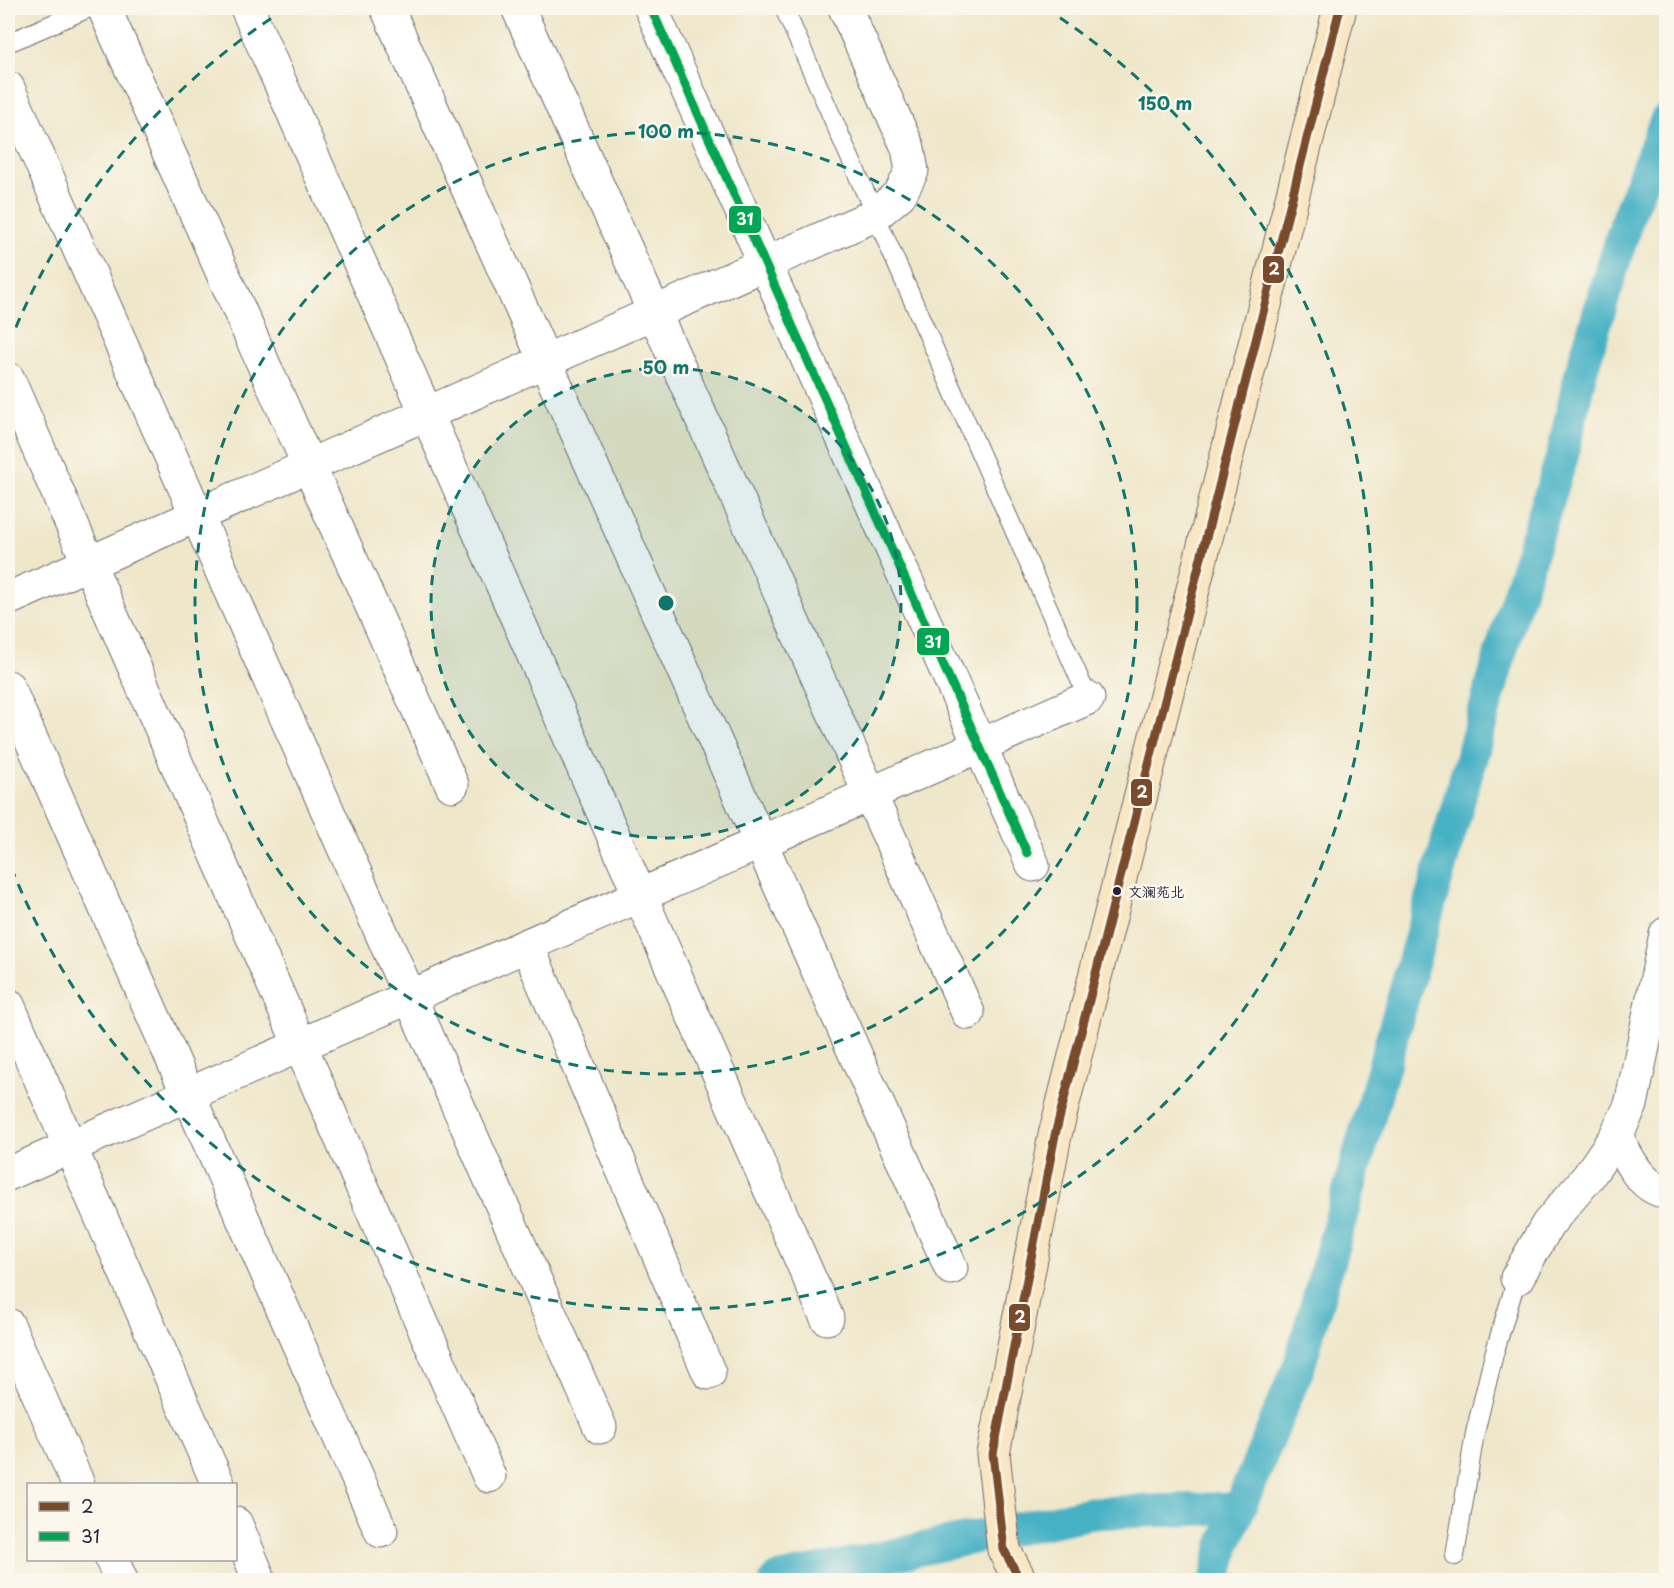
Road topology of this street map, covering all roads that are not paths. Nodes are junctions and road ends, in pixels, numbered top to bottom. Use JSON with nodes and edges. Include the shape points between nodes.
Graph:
{"nodes":[{"id":1,"x":89,"y":8,"type":"edge"},
{"id":2,"x":104,"y":8,"type":"edge"},
{"id":3,"x":247,"y":8,"type":"edge"},
{"id":4,"x":387,"y":8,"type":"edge"},
{"id":5,"x":518,"y":8,"type":"edge"},
{"id":6,"x":651,"y":8,"type":"edge"},
{"id":7,"x":784,"y":8,"type":"edge"},
{"id":8,"x":845,"y":8,"type":"edge"},
{"id":9,"x":1340,"y":8,"type":"edge"},
{"id":10,"x":8,"y":43,"type":"edge"},
{"id":11,"x":8,"y":88,"type":"edge"},
{"id":12,"x":875,"y":214,"type":"junction"},
{"id":13,"x":764,"y":264,"type":"junction"},
{"id":14,"x":655,"y":312,"type":"junction"},
{"id":15,"x":546,"y":361,"type":"junction"},
{"id":16,"x":8,"y":379,"type":"edge"},
{"id":17,"x":427,"y":413,"type":"junction"},
{"id":18,"x":308,"y":465,"type":"junction"},
{"id":19,"x":197,"y":515,"type":"junction"},
{"id":20,"x":88,"y":563,"type":"junction"},
{"id":21,"x":8,"y":599,"type":"edge"},
{"id":22,"x":8,"y":687,"type":"edge"},
{"id":23,"x":1088,"y":698,"type":"joint"},
{"id":24,"x":979,"y":746,"type":"junction"},
{"id":25,"x":452,"y":785,"type":"dead end"},
{"id":26,"x":870,"y":793,"type":"junction"},
{"id":27,"x":761,"y":842,"type":"junction"},
{"id":28,"x":1032,"y":865,"type":"dead end"},
{"id":29,"x":640,"y":895,"type":"junction"},
{"id":30,"x":1666,"y":934,"type":"edge"},
{"id":31,"x":527,"y":945,"type":"junction"},
{"id":32,"x":410,"y":996,"type":"junction"},
{"id":33,"x":8,"y":1005,"type":"edge"},
{"id":34,"x":968,"y":1013,"type":"dead end"},
{"id":35,"x":300,"y":1045,"type":"junction"},
{"id":36,"x":188,"y":1094,"type":"junction"},
{"id":37,"x":1616,"y":1136,"type":"junction"},
{"id":38,"x":70,"y":1146,"type":"junction"},
{"id":39,"x":8,"y":1174,"type":"edge"},
{"id":40,"x":1666,"y":1192,"type":"edge"},
{"id":41,"x":951,"y":1268,"type":"dead end"},
{"id":42,"x":1516,"y":1278,"type":"joint"},
{"id":43,"x":827,"y":1318,"type":"dead end"},
{"id":44,"x":8,"y":1325,"type":"edge"},
{"id":45,"x":709,"y":1373,"type":"dead end"},
{"id":46,"x":600,"y":1427,"type":"dead end"},
{"id":47,"x":489,"y":1476,"type":"dead end"},
{"id":48,"x":77,"y":1483,"type":"edge"},
{"id":49,"x":217,"y":1483,"type":"edge"},
{"id":50,"x":237,"y":1526,"type":"edge"},
{"id":51,"x":381,"y":1531,"type":"dead end"},
{"id":52,"x":1455,"y":1556,"type":"dead end"},
{"id":53,"x":112,"y":1561,"type":"edge"},
{"id":54,"x":257,"y":1574,"type":"dead end"},
{"id":55,"x":121,"y":1581,"type":"edge"},
{"id":56,"x":1020,"y":1581,"type":"edge"}],
"edges":[{"from":1,"to":10,"type":"lane"},
{"from":2,"to":18,"type":"street"},
{"from":3,"to":17,"type":"street"},
{"from":4,"to":15,"type":"street"},
{"from":5,"to":14,"type":"street"},
{"from":6,"to":13,"type":"street"},
{"from":7,"to":12,"type":"lane"},
{"from":8,"to":12,"type":"street","via":[[908,148],[912,171],[900,194]]},
{"from":9,"to":56,"type":"street","via":[[1055,1135],[993,1454],[1004,1550]]},
{"from":11,"to":19,"type":"street"},
{"from":12,"to":13,"type":"street"},
{"from":12,"to":23,"type":"lane"},
{"from":13,"to":14,"type":"street"},
{"from":13,"to":24,"type":"street"},
{"from":14,"to":15,"type":"street"},
{"from":14,"to":26,"type":"street"},
{"from":15,"to":17,"type":"street"},
{"from":15,"to":27,"type":"street"},
{"from":16,"to":20,"type":"street"},
{"from":17,"to":18,"type":"street"},
{"from":17,"to":29,"type":"street"},
{"from":18,"to":19,"type":"street"},
{"from":18,"to":25,"type":"street"},
{"from":19,"to":20,"type":"street"},
{"from":19,"to":32,"type":"street"},
{"from":20,"to":21,"type":"street"},
{"from":20,"to":35,"type":"street"},
{"from":22,"to":36,"type":"street"},
{"from":23,"to":24,"type":"street"},
{"from":24,"to":26,"type":"street"},
{"from":24,"to":28,"type":"street"},
{"from":26,"to":27,"type":"street"},
{"from":26,"to":34,"type":"street"},
{"from":27,"to":29,"type":"street"},
{"from":27,"to":41,"type":"street"},
{"from":29,"to":31,"type":"street"},
{"from":29,"to":43,"type":"street"},
{"from":30,"to":37,"type":"street","via":[[1631,1105]]},
{"from":31,"to":32,"type":"street"},
{"from":31,"to":45,"type":"street"},
{"from":32,"to":35,"type":"street"},
{"from":32,"to":46,"type":"street"},
{"from":33,"to":38,"type":"street"},
{"from":35,"to":36,"type":"street"},
{"from":35,"to":47,"type":"street"},
{"from":36,"to":38,"type":"street"},
{"from":36,"to":51,"type":"street"},
{"from":37,"to":40,"type":"street","via":[[1634,1169]]},
{"from":37,"to":42,"type":"street","via":[[1548,1224]]},
{"from":38,"to":39,"type":"street"},
{"from":38,"to":49,"type":"street"},
{"from":42,"to":52,"type":"lane","via":[[1476,1433]]},
{"from":44,"to":48,"type":"street"},
{"from":50,"to":54,"type":"street"},
{"from":53,"to":55,"type":"street"}]}
